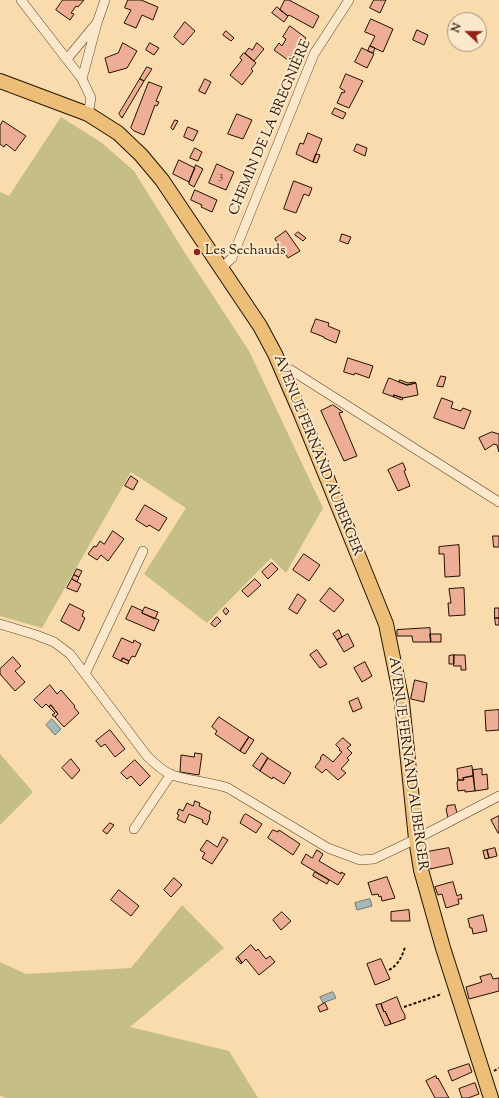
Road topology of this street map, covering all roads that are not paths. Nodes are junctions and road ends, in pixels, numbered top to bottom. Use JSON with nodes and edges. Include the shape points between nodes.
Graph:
{"nodes":[{"id":1,"x":21,"y":0,"type":"edge"},
{"id":2,"x":105,"y":0,"type":"edge"},
{"id":3,"x":349,"y":0,"type":"edge"},
{"id":4,"x":97,"y":23,"type":"junction"},
{"id":5,"x":68,"y":60,"type":"junction"},
{"id":6,"x":82,"y":78,"type":"junction"},
{"id":7,"x":0,"y":81,"type":"edge"},
{"id":8,"x":88,"y":114,"type":"junction"},
{"id":9,"x":222,"y":268,"type":"junction"},
{"id":10,"x":282,"y":368,"type":"junction"},
{"id":11,"x":499,"y":502,"type":"edge"},
{"id":12,"x":143,"y":551,"type":"dead end"},
{"id":13,"x":0,"y":624,"type":"edge"},
{"id":14,"x":85,"y":674,"type":"junction"},
{"id":15,"x":171,"y":774,"type":"junction"},
{"id":16,"x":499,"y":796,"type":"edge"},
{"id":17,"x":134,"y":829,"type":"dead end"},
{"id":18,"x":416,"y":839,"type":"junction"},
{"id":19,"x":491,"y":1098,"type":"edge"}],
"edges":[{"from":1,"to":5,"type":"street"},
{"from":2,"to":4,"type":"street"},
{"from":3,"to":9,"type":"street","name":"CHEMIN DE LA BREGNIÈRE","via":[[314,54],[232,258]]},
{"from":4,"to":5,"type":"street"},
{"from":4,"to":6,"type":"street"},
{"from":5,"to":6,"type":"street"},
{"from":6,"to":8,"type":"street","via":[[91,98]]},
{"from":7,"to":8,"type":"main road","name":"AVENUE FERNAND AUBERGER"},
{"from":8,"to":9,"type":"main road","name":"AVENUE FERNAND AUBERGER","via":[[118,133],[141,155],[162,180]]},
{"from":9,"to":10,"type":"main road","name":"AVENUE FERNAND AUBERGER","via":[[260,326]]},
{"from":10,"to":11,"type":"street","via":[[291,370]]},
{"from":10,"to":18,"type":"main road","name":"AVENUE FERNAND AUBERGER","via":[[386,624],[402,702]]},
{"from":12,"to":14,"type":"street"},
{"from":13,"to":14,"type":"street","via":[[54,642],[70,654]]},
{"from":14,"to":15,"type":"street","via":[[147,756],[158,767]]},
{"from":15,"to":17,"type":"street"},
{"from":15,"to":18,"type":"street","via":[[228,788],[328,848],[360,860],[374,859]]},
{"from":16,"to":18,"type":"street"},
{"from":18,"to":19,"type":"main road","name":"AVENUE FERNAND AUBERGER","via":[[421,870],[443,948]]}]}
